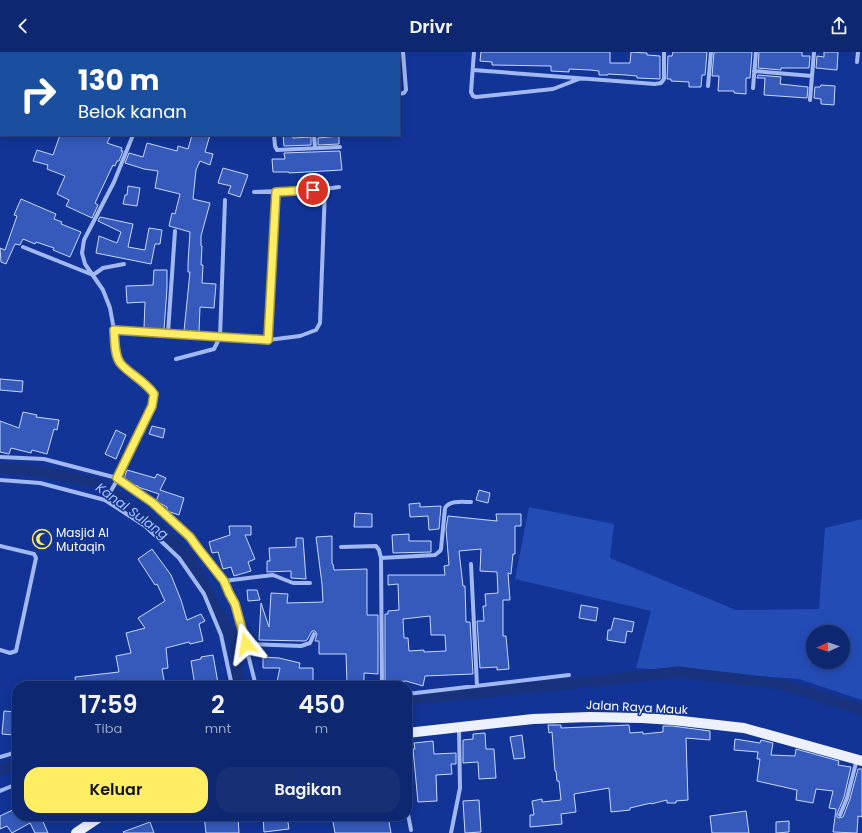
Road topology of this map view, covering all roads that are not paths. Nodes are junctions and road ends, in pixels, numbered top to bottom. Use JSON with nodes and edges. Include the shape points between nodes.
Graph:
{"nodes":[{"id":1,"x":403,"y":52,"type":"edge"},
{"id":2,"x":474,"y":52,"type":"edge"},
{"id":3,"x":664,"y":52,"type":"edge"},
{"id":4,"x":711,"y":52,"type":"edge"},
{"id":5,"x":756,"y":52,"type":"edge"},
{"id":6,"x":814,"y":52,"type":"edge"},
{"id":7,"x":858,"y":52,"type":"edge"},
{"id":8,"x":858,"y":62,"type":"dead end"},
{"id":9,"x":473,"y":70,"type":"junction"},
{"id":10,"x":754,"y":71,"type":"junction"},
{"id":11,"x":812,"y":76,"type":"junction"},
{"id":12,"x":581,"y":78,"type":"junction"},
{"id":13,"x":708,"y":86,"type":"dead end"},
{"id":14,"x":753,"y":88,"type":"dead end"},
{"id":15,"x":400,"y":94,"type":"edge"},
{"id":16,"x":810,"y":100,"type":"dead end"},
{"id":17,"x":133,"y":136,"type":"edge"},
{"id":18,"x":274,"y":136,"type":"edge"},
{"id":19,"x":314,"y":136,"type":"edge"},
{"id":20,"x":340,"y":147,"type":"dead end"},
{"id":21,"x":315,"y":148,"type":"junction"},
{"id":22,"x":339,"y":187,"type":"dead end"},
{"id":23,"x":325,"y":189,"type":"junction"},
{"id":24,"x":254,"y":192,"type":"dead end"},
{"id":25,"x":276,"y":192,"type":"junction"},
{"id":26,"x":225,"y":200,"type":"dead end"},
{"id":27,"x":175,"y":231,"type":"dead end"},
{"id":28,"x":23,"y":247,"type":"dead end"},
{"id":29,"x":124,"y":264,"type":"dead end"},
{"id":30,"x":93,"y":275,"type":"junction"},
{"id":31,"x":114,"y":330,"type":"junction"},
{"id":32,"x":168,"y":333,"type":"junction"},
{"id":33,"x":220,"y":337,"type":"junction"},
{"id":34,"x":268,"y":340,"type":"junction"},
{"id":35,"x":176,"y":359,"type":"dead end"},
{"id":36,"x":0,"y":457,"type":"edge"},
{"id":37,"x":0,"y":480,"type":"edge"},
{"id":38,"x":117,"y":480,"type":"junction"},
{"id":39,"x":106,"y":498,"type":"junction"},
{"id":40,"x":471,"y":502,"type":"dead end"},
{"id":41,"x":0,"y":546,"type":"edge"},
{"id":42,"x":341,"y":547,"type":"dead end"},
{"id":43,"x":381,"y":558,"type":"junction"},
{"id":44,"x":471,"y":564,"type":"dead end"},
{"id":45,"x":224,"y":581,"type":"junction"},
{"id":46,"x":310,"y":583,"type":"dead end"},
{"id":47,"x":314,"y":634,"type":"dead end"},
{"id":48,"x":246,"y":644,"type":"junction"},
{"id":49,"x":0,"y":650,"type":"edge"},
{"id":50,"x":569,"y":675,"type":"dead end"},
{"id":51,"x":231,"y":681,"type":"edge"},
{"id":52,"x":255,"y":681,"type":"edge"},
{"id":53,"x":382,"y":681,"type":"edge"},
{"id":54,"x":477,"y":686,"type":"junction"},
{"id":55,"x":412,"y":693,"type":"edge"},
{"id":56,"x":459,"y":727,"type":"junction"},
{"id":57,"x":412,"y":732,"type":"edge"},
{"id":58,"x":12,"y":753,"type":"edge"},
{"id":59,"x":0,"y":757,"type":"edge"},
{"id":60,"x":860,"y":760,"type":"edge"},
{"id":61,"x":12,"y":786,"type":"edge"},
{"id":62,"x":0,"y":791,"type":"edge"},
{"id":63,"x":840,"y":815,"type":"dead end"},
{"id":64,"x":95,"y":821,"type":"edge"},
{"id":65,"x":409,"y":821,"type":"edge"},
{"id":66,"x":411,"y":830,"type":"dead end"},
{"id":67,"x":82,"y":831,"type":"edge"},
{"id":68,"x":451,"y":833,"type":"edge"}],
"edges":[{"from":1,"to":15,"type":"street","via":[[406,90]]},
{"from":2,"to":9,"type":"street"},
{"from":3,"to":12,"type":"street","via":[[664,79],[660,83]]},
{"from":4,"to":13,"type":"street"},
{"from":5,"to":10,"type":"street"},
{"from":6,"to":11,"type":"street"},
{"from":7,"to":8,"type":"street"},
{"from":9,"to":12,"type":"street"},
{"from":9,"to":12,"type":"street","via":[[471,92],[476,97],[553,89]]},
{"from":10,"to":11,"type":"street"},
{"from":10,"to":14,"type":"street"},
{"from":11,"to":16,"type":"street"},
{"from":17,"to":30,"type":"street","via":[[114,182],[84,240],[82,253],[85,264]]},
{"from":18,"to":21,"type":"street","via":[[277,150]]},
{"from":19,"to":21,"type":"street"},
{"from":20,"to":21,"type":"street"},
{"from":22,"to":23,"type":"street"},
{"from":23,"to":25,"type":"street"},
{"from":23,"to":34,"type":"street","via":[[320,323],[316,330],[300,336]]},
{"from":24,"to":25,"type":"street"},
{"from":25,"to":34,"type":"street"},
{"from":26,"to":33,"type":"street"},
{"from":27,"to":32,"type":"street"},
{"from":28,"to":30,"type":"street"},
{"from":29,"to":30,"type":"street","via":[[103,268]]},
{"from":30,"to":31,"type":"street","via":[[103,290],[110,308]]},
{"from":31,"to":32,"type":"street"},
{"from":31,"to":38,"type":"street","via":[[120,363],[149,386],[154,394],[152,406]]},
{"from":32,"to":33,"type":"street"},
{"from":33,"to":34,"type":"street"},
{"from":33,"to":35,"type":"street","via":[[214,349]]},
{"from":36,"to":38,"type":"street","via":[[44,458]]},
{"from":37,"to":39,"type":"street","via":[[40,483]]},
{"from":38,"to":39,"type":"street"},
{"from":38,"to":45,"type":"street","via":[[153,503],[190,537]]},
{"from":39,"to":51,"type":"street","via":[[145,526],[179,558],[204,594],[221,635]]},
{"from":40,"to":43,"type":"street","via":[[451,502],[447,505],[441,549],[435,555]]},
{"from":41,"to":49,"type":"street","via":[[34,554],[36,558],[16,651],[10,653]]},
{"from":42,"to":43,"type":"street","via":[[376,546]]},
{"from":43,"to":53,"type":"street"},
{"from":44,"to":54,"type":"street"},
{"from":45,"to":46,"type":"street","via":[[273,575],[293,584]]},
{"from":45,"to":48,"type":"street","via":[[235,604]]},
{"from":47,"to":48,"type":"street","via":[[310,643],[301,646]]},
{"from":48,"to":52,"type":"street"},
{"from":50,"to":54,"type":"street"},
{"from":54,"to":55,"type":"street"},
{"from":56,"to":57,"type":"main road","name":"Jalan Raya Mauk"},
{"from":56,"to":60,"type":"main road","name":"Jalan Raya Mauk","via":[[590,716],[673,720],[744,728]]},
{"from":56,"to":68,"type":"street","via":[[460,788]]},
{"from":58,"to":59,"type":"street"},
{"from":60,"to":63,"type":"street"},
{"from":61,"to":62,"type":"street"},
{"from":64,"to":67,"type":"main road"},
{"from":65,"to":66,"type":"street"}]}
